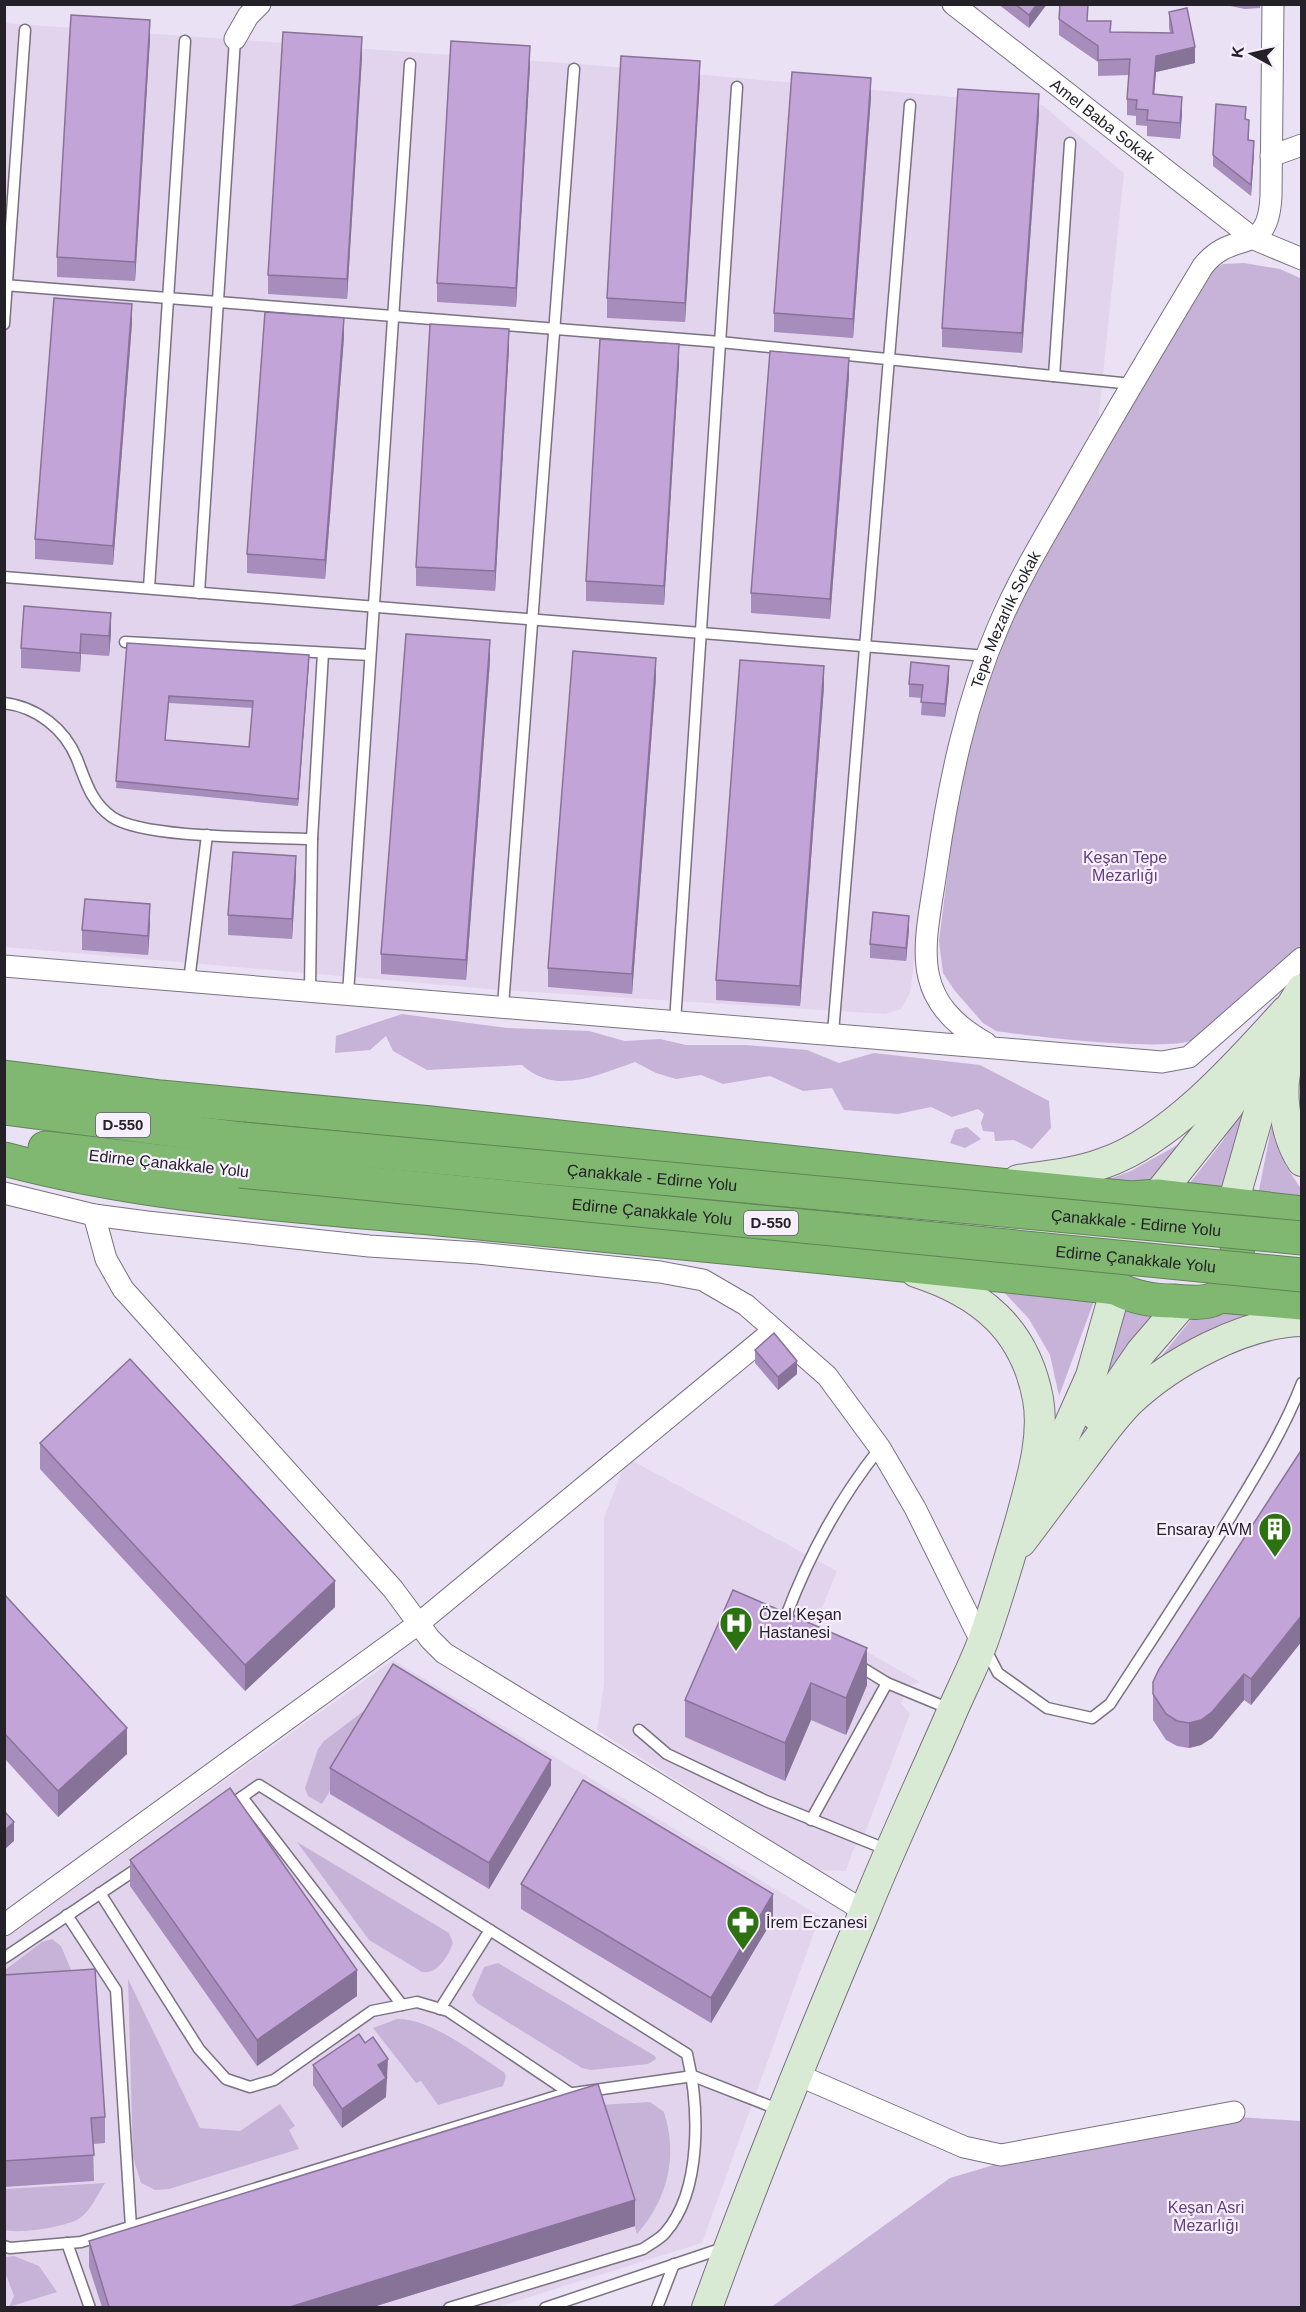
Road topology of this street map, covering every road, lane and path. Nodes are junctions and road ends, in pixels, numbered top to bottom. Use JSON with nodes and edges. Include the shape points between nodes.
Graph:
{"nodes":[{"id":1,"x":260,"y":4,"type":"edge"},
{"id":2,"x":953,"y":4,"type":"edge"},
{"id":3,"x":1273,"y":4,"type":"edge"},
{"id":4,"x":25,"y":30,"type":"dead end"},
{"id":5,"x":235,"y":39,"type":"joint"},
{"id":6,"x":185,"y":41,"type":"dead end"},
{"id":7,"x":410,"y":64,"type":"dead end"},
{"id":8,"x":574,"y":69,"type":"dead end"},
{"id":9,"x":737,"y":87,"type":"dead end"},
{"id":10,"x":910,"y":105,"type":"dead end"},
{"id":11,"x":1070,"y":143,"type":"dead end"},
{"id":12,"x":1302,"y":145,"type":"edge"},
{"id":13,"x":1271,"y":156,"type":"junction"},
{"id":14,"x":1254,"y":239,"type":"junction"},
{"id":15,"x":1302,"y":259,"type":"edge"},
{"id":16,"x":6,"y":286,"type":"edge"},
{"id":17,"x":168,"y":298,"type":"junction"},
{"id":18,"x":218,"y":301,"type":"junction"},
{"id":19,"x":393,"y":316,"type":"junction"},
{"id":20,"x":4,"y":324,"type":"edge"},
{"id":21,"x":554,"y":329,"type":"junction"},
{"id":22,"x":720,"y":342,"type":"junction"},
{"id":23,"x":889,"y":359,"type":"junction"},
{"id":24,"x":1054,"y":376,"type":"junction"},
{"id":25,"x":1132,"y":384,"type":"junction"},
{"id":26,"x":4,"y":577,"type":"edge"},
{"id":27,"x":149,"y":588,"type":"junction"},
{"id":28,"x":199,"y":593,"type":"junction"},
{"id":29,"x":373,"y":607,"type":"junction"},
{"id":30,"x":532,"y":620,"type":"junction"},
{"id":31,"x":701,"y":634,"type":"junction"},
{"id":32,"x":125,"y":642,"type":"edge"},
{"id":33,"x":865,"y":646,"type":"junction"},
{"id":34,"x":323,"y":653,"type":"junction"},
{"id":35,"x":370,"y":655,"type":"junction"},
{"id":36,"x":987,"y":656,"type":"junction"},
{"id":37,"x":4,"y":702,"type":"edge"},
{"id":38,"x":207,"y":835,"type":"junction"},
{"id":39,"x":312,"y":839,"type":"junction"},
{"id":40,"x":1302,"y":958,"type":"edge"},
{"id":41,"x":4,"y":966,"type":"edge"},
{"id":42,"x":189,"y":981,"type":"junction"},
{"id":43,"x":310,"y":991,"type":"junction"},
{"id":44,"x":348,"y":994,"type":"junction"},
{"id":45,"x":502,"y":1006,"type":"junction"},
{"id":46,"x":1297,"y":1016,"type":"edge"},
{"id":47,"x":675,"y":1022,"type":"junction"},
{"id":48,"x":833,"y":1033,"type":"junction"},
{"id":49,"x":991,"y":1046,"type":"junction"},
{"id":50,"x":4,"y":1077,"type":"edge"},
{"id":51,"x":4,"y":1108,"type":"edge"},
{"id":52,"x":4,"y":1141,"type":"edge"},
{"id":53,"x":4,"y":1159,"type":"edge"},
{"id":54,"x":1302,"y":1161,"type":"edge"},
{"id":55,"x":989,"y":1184,"type":"junction"},
{"id":56,"x":4,"y":1193,"type":"edge"},
{"id":57,"x":1144,"y":1197,"type":"junction"},
{"id":58,"x":1232,"y":1207,"type":"junction"},
{"id":59,"x":1302,"y":1214,"type":"edge"},
{"id":60,"x":94,"y":1215,"type":"junction"},
{"id":61,"x":1302,"y":1238,"type":"edge"},
{"id":62,"x":876,"y":1261,"type":"junction"},
{"id":63,"x":1302,"y":1275,"type":"edge"},
{"id":64,"x":1116,"y":1288,"type":"junction"},
{"id":65,"x":1220,"y":1296,"type":"junction"},
{"id":66,"x":1184,"y":1302,"type":"junction"},
{"id":67,"x":1302,"y":1303,"type":"edge"},
{"id":68,"x":1302,"y":1321,"type":"edge"},
{"id":69,"x":774,"y":1330,"type":"junction"},
{"id":70,"x":1302,"y":1383,"type":"edge"},
{"id":71,"x":880,"y":1448,"type":"junction"},
{"id":72,"x":1010,"y":1556,"type":"junction"},
{"id":73,"x":418,"y":1624,"type":"junction"},
{"id":74,"x":800,"y":1628,"type":"edge"},
{"id":75,"x":982,"y":1643,"type":"junction"},
{"id":76,"x":847,"y":1658,"type":"edge"},
{"id":77,"x":887,"y":1683,"type":"junction"},
{"id":78,"x":952,"y":1710,"type":"junction"},
{"id":79,"x":639,"y":1730,"type":"dead end"},
{"id":80,"x":242,"y":1797,"type":"junction"},
{"id":81,"x":213,"y":1816,"type":"edge"},
{"id":82,"x":811,"y":1820,"type":"junction"},
{"id":83,"x":891,"y":1851,"type":"junction"},
{"id":84,"x":147,"y":1861,"type":"edge"},
{"id":85,"x":100,"y":1893,"type":"junction"},
{"id":86,"x":864,"y":1911,"type":"junction"},
{"id":87,"x":67,"y":1916,"type":"junction"},
{"id":88,"x":4,"y":1925,"type":"edge"},
{"id":89,"x":490,"y":1930,"type":"junction"},
{"id":90,"x":4,"y":1958,"type":"edge"},
{"id":91,"x":402,"y":2005,"type":"junction"},
{"id":92,"x":440,"y":2009,"type":"junction"},
{"id":93,"x":798,"y":2075,"type":"junction"},
{"id":94,"x":693,"y":2076,"type":"junction"},
{"id":95,"x":570,"y":2093,"type":"junction"},
{"id":96,"x":783,"y":2112,"type":"junction"},
{"id":97,"x":1234,"y":2112,"type":"dead end"},
{"id":98,"x":130,"y":2227,"type":"junction"},
{"id":99,"x":68,"y":2243,"type":"junction"},
{"id":100,"x":4,"y":2246,"type":"edge"},
{"id":101,"x":729,"y":2246,"type":"junction"},
{"id":102,"x":674,"y":2264,"type":"junction"},
{"id":103,"x":90,"y":2307,"type":"edge"},
{"id":104,"x":449,"y":2307,"type":"edge"},
{"id":105,"x":545,"y":2307,"type":"edge"},
{"id":106,"x":657,"y":2307,"type":"edge"},
{"id":107,"x":707,"y":2307,"type":"edge"}],
"edges":[{"from":1,"to":5,"type":"street"},
{"from":2,"to":14,"type":"street","name":"Amel Baba Sokak"},
{"from":3,"to":13,"type":"street"},
{"from":4,"to":16,"type":"lane"},
{"from":5,"to":18,"type":"lane"},
{"from":6,"to":17,"type":"lane"},
{"from":7,"to":19,"type":"lane"},
{"from":8,"to":21,"type":"lane"},
{"from":9,"to":22,"type":"lane"},
{"from":10,"to":23,"type":"lane"},
{"from":11,"to":24,"type":"lane"},
{"from":12,"to":13,"type":"street"},
{"from":13,"to":14,"type":"street","via":[[1268,223]]},
{"from":14,"to":15,"type":"street","name":"Amel Baba Sokak"},
{"from":14,"to":25,"type":"street","name":"Tepe Mezarlık Sokak","via":[[1232,243],[1210,256]]},
{"from":16,"to":17,"type":"lane"},
{"from":16,"to":20,"type":"lane"},
{"from":17,"to":18,"type":"lane"},
{"from":17,"to":27,"type":"lane"},
{"from":18,"to":19,"type":"lane"},
{"from":18,"to":28,"type":"lane"},
{"from":19,"to":21,"type":"lane"},
{"from":19,"to":29,"type":"lane"},
{"from":21,"to":22,"type":"lane"},
{"from":21,"to":30,"type":"lane"},
{"from":22,"to":23,"type":"lane"},
{"from":22,"to":31,"type":"lane"},
{"from":23,"to":24,"type":"lane"},
{"from":23,"to":33,"type":"lane"},
{"from":24,"to":25,"type":"lane"},
{"from":25,"to":36,"type":"street","name":"Tepe Mezarlık Sokak","via":[[1028,566]]},
{"from":26,"to":27,"type":"lane"},
{"from":27,"to":28,"type":"lane"},
{"from":28,"to":29,"type":"lane"},
{"from":29,"to":30,"type":"lane"},
{"from":29,"to":35,"type":"lane"},
{"from":30,"to":31,"type":"lane"},
{"from":30,"to":45,"type":"lane"},
{"from":31,"to":33,"type":"lane"},
{"from":31,"to":47,"type":"lane"},
{"from":32,"to":34,"type":"lane"},
{"from":33,"to":36,"type":"lane"},
{"from":33,"to":48,"type":"lane"},
{"from":34,"to":35,"type":"lane"},
{"from":34,"to":39,"type":"lane"},
{"from":35,"to":44,"type":"lane"},
{"from":36,"to":49,"type":"street","name":"Tepe Mezarlık Sokak","via":[[946,801],[925,958],[931,988],[945,1012],[968,1033]]},
{"from":37,"to":38,"type":"lane","via":[[30,709],[59,730],[71,746],[93,797],[112,817],[135,827]]},
{"from":38,"to":39,"type":"lane"},
{"from":38,"to":42,"type":"lane"},
{"from":39,"to":43,"type":"lane"},
{"from":40,"to":49,"type":"street","via":[[1189,1058],[1151,1061]]},
{"from":41,"to":42,"type":"street"},
{"from":42,"to":43,"type":"street"},
{"from":43,"to":44,"type":"street"},
{"from":44,"to":45,"type":"street"},
{"from":45,"to":47,"type":"street"},
{"from":46,"to":54,"type":"street","via":[[1286,1064],[1286,1115]]},
{"from":46,"to":55,"type":"street","via":[[1250,1051],[1165,1130],[1105,1163]]},
{"from":46,"to":57,"type":"street","via":[[1228,1107]]},
{"from":46,"to":58,"type":"street","via":[[1268,1080]]},
{"from":47,"to":48,"type":"street"},
{"from":48,"to":49,"type":"street"},
{"from":50,"to":55,"type":"highway"},
{"from":51,"to":61,"type":"highway","name":"Çanakkale - Edirne Yolu","number":"D-550","bridge":true,"via":[[242,1139]]},
{"from":52,"to":63,"type":"highway","name":"Edirne Çanakkale Yolu","number":"D-550","bridge":true,"via":[[121,1159]]},
{"from":53,"to":62,"type":"highway","via":[[160,1191]]},
{"from":55,"to":57,"type":"highway"},
{"from":56,"to":60,"type":"street"},
{"from":57,"to":58,"type":"highway","via":[[1216,1201]]},
{"from":57,"to":64,"type":"highway","via":[[1119,1210],[1109,1250]]},
{"from":58,"to":59,"type":"highway"},
{"from":58,"to":65,"type":"highway","via":[[1239,1236],[1231,1276]]},
{"from":60,"to":69,"type":"street","via":[[369,1246],[478,1252],[660,1272],[704,1280],[719,1287]]},
{"from":60,"to":73,"type":"street","via":[[106,1259],[123,1289],[393,1588]]},
{"from":62,"to":64,"type":"highway"},
{"from":62,"to":72,"type":"street","via":[[950,1285],[980,1300],[1015,1341],[1028,1366],[1038,1399],[1040,1426]]},
{"from":64,"to":66,"type":"highway","via":[[1151,1300]]},
{"from":64,"to":72,"type":"street","via":[[1091,1376]]},
{"from":65,"to":66,"type":"highway"},
{"from":65,"to":67,"type":"highway"},
{"from":66,"to":72,"type":"street","via":[[1118,1384]]},
{"from":68,"to":72,"type":"street","via":[[1268,1326],[1226,1340],[1190,1359],[1132,1400]]},
{"from":69,"to":71,"type":"street","via":[[827,1376]]},
{"from":69,"to":73,"type":"street"},
{"from":70,"to":75,"type":"lane","via":[[1247,1490],[1110,1704],[1092,1718],[1047,1708],[998,1673]]},
{"from":71,"to":74,"type":"lane","via":[[853,1481],[801,1576],[786,1616]]},
{"from":71,"to":75,"type":"street","via":[[915,1508]]},
{"from":72,"to":75,"type":"street"},
{"from":73,"to":86,"type":"street","via":[[444,1653]]},
{"from":73,"to":88,"type":"street"},
{"from":75,"to":78,"type":"street"},
{"from":76,"to":77,"type":"lane"},
{"from":77,"to":78,"type":"lane"},
{"from":77,"to":82,"type":"lane"},
{"from":78,"to":83,"type":"street"},
{"from":79,"to":82,"type":"lane","via":[[667,1754]]},
{"from":80,"to":81,"type":"lane"},
{"from":80,"to":89,"type":"lane","via":[[259,1785]]},
{"from":80,"to":91,"type":"lane"},
{"from":82,"to":83,"type":"lane"},
{"from":83,"to":86,"type":"street"},
{"from":84,"to":85,"type":"lane"},
{"from":85,"to":87,"type":"lane"},
{"from":85,"to":91,"type":"lane","via":[[200,2049],[225,2079],[250,2087],[274,2080],[372,2011]]},
{"from":86,"to":93,"type":"street"},
{"from":87,"to":90,"type":"lane"},
{"from":87,"to":98,"type":"lane","via":[[116,1990]]},
{"from":89,"to":92,"type":"lane"},
{"from":89,"to":94,"type":"lane","via":[[687,2054]]},
{"from":91,"to":92,"type":"lane","via":[[417,2002]]},
{"from":92,"to":95,"type":"lane"},
{"from":93,"to":96,"type":"street"},
{"from":93,"to":97,"type":"street","via":[[964,2147],[1001,2155]]},
{"from":94,"to":95,"type":"lane"},
{"from":94,"to":96,"type":"lane"},
{"from":94,"to":104,"type":"lane","via":[[693,2167],[683,2202],[665,2233],[643,2249]]},
{"from":95,"to":98,"type":"lane"},
{"from":96,"to":101,"type":"street"},
{"from":98,"to":99,"type":"lane"},
{"from":99,"to":100,"type":"lane"},
{"from":99,"to":103,"type":"lane"},
{"from":101,"to":102,"type":"lane"},
{"from":101,"to":107,"type":"street"},
{"from":102,"to":105,"type":"lane"},
{"from":102,"to":106,"type":"lane"}]}
